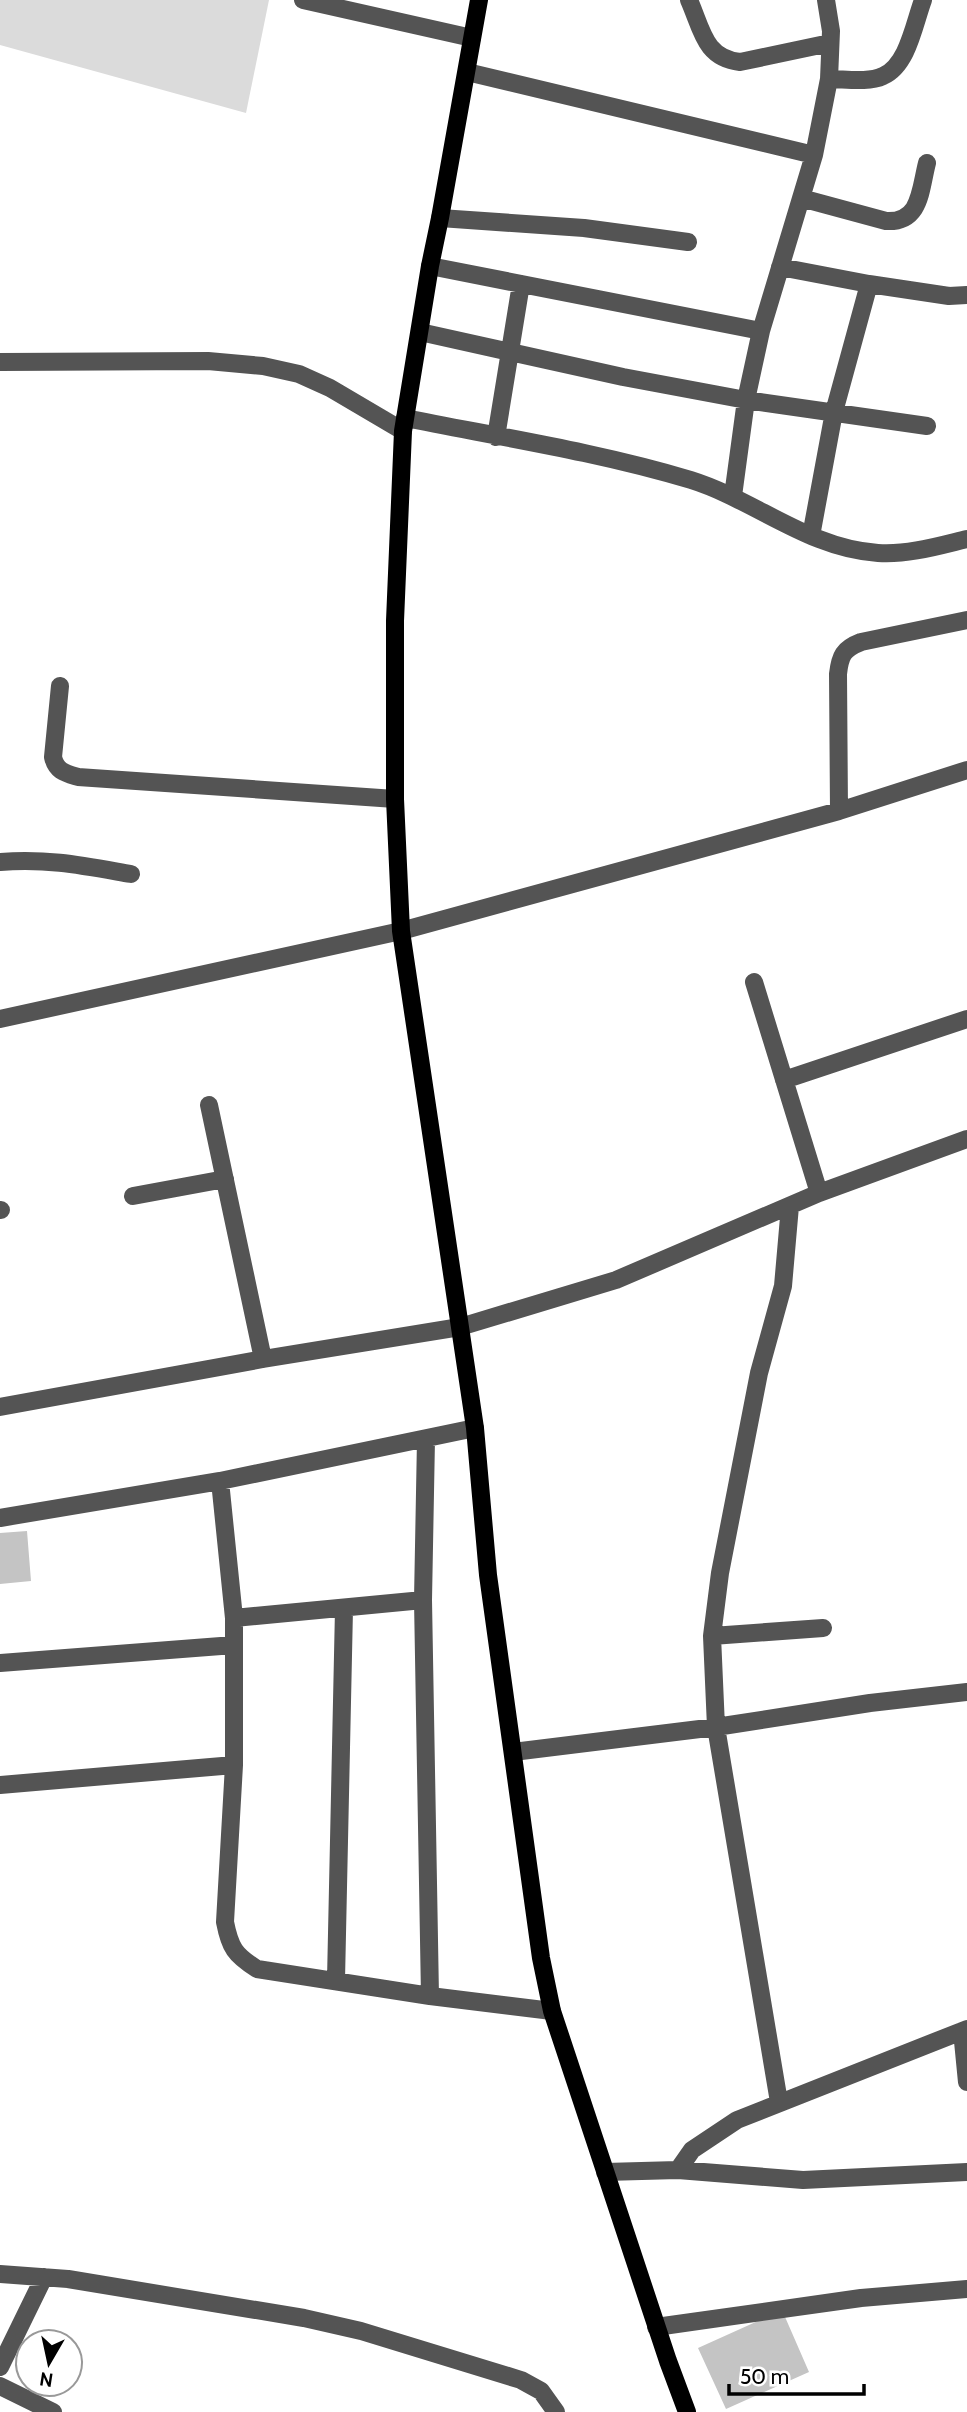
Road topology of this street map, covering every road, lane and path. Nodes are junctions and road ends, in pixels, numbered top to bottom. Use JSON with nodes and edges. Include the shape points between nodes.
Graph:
{"nodes":[{"id":1,"x":303,"y":0,"type":"edge"},
{"id":2,"x":479,"y":0,"type":"edge"},
{"id":3,"x":690,"y":0,"type":"edge"},
{"id":4,"x":826,"y":0,"type":"edge"},
{"id":5,"x":923,"y":0,"type":"edge"},
{"id":6,"x":472,"y":38,"type":"junction"},
{"id":7,"x":830,"y":43,"type":"junction"},
{"id":8,"x":467,"y":72,"type":"junction"},
{"id":9,"x":828,"y":79,"type":"junction"},
{"id":10,"x":814,"y":155,"type":"junction"},
{"id":11,"x":927,"y":163,"type":"dead end"},
{"id":12,"x":801,"y":198,"type":"junction"},
{"id":13,"x":440,"y":218,"type":"junction"},
{"id":14,"x":688,"y":242,"type":"dead end"},
{"id":15,"x":430,"y":266,"type":"junction"},
{"id":16,"x":780,"y":267,"type":"junction"},
{"id":17,"x":521,"y":284,"type":"junction"},
{"id":18,"x":869,"y":284,"type":"junction"},
{"id":19,"x":967,"y":295,"type":"edge"},
{"id":20,"x":761,"y":331,"type":"junction"},
{"id":21,"x":420,"y":332,"type":"junction"},
{"id":22,"x":510,"y":352,"type":"junction"},
{"id":23,"x":0,"y":362,"type":"edge"},
{"id":24,"x":746,"y":400,"type":"junction"},
{"id":25,"x":834,"y":412,"type":"junction"},
{"id":26,"x":404,"y":425,"type":"junction"},
{"id":27,"x":927,"y":426,"type":"dead end"},
{"id":28,"x":496,"y":437,"type":"junction"},
{"id":29,"x":733,"y":496,"type":"junction"},
{"id":30,"x":811,"y":536,"type":"junction"},
{"id":31,"x":967,"y":539,"type":"edge"},
{"id":32,"x":967,"y":620,"type":"edge"},
{"id":33,"x":60,"y":686,"type":"dead end"},
{"id":34,"x":967,"y":770,"type":"edge"},
{"id":35,"x":395,"y":799,"type":"junction"},
{"id":36,"x":839,"y":811,"type":"junction"},
{"id":37,"x":0,"y":862,"type":"edge"},
{"id":38,"x":131,"y":874,"type":"dead end"},
{"id":39,"x":401,"y":932,"type":"junction"},
{"id":40,"x":754,"y":982,"type":"dead end"},
{"id":41,"x":0,"y":1019,"type":"edge"},
{"id":42,"x":967,"y":1019,"type":"edge"},
{"id":43,"x":784,"y":1080,"type":"junction"},
{"id":44,"x":209,"y":1105,"type":"dead end"},
{"id":45,"x":967,"y":1139,"type":"edge"},
{"id":46,"x":225,"y":1179,"type":"junction"},
{"id":47,"x":819,"y":1193,"type":"junction"},
{"id":48,"x":133,"y":1196,"type":"dead end"},
{"id":49,"x":790,"y":1206,"type":"junction"},
{"id":50,"x":460,"y":1327,"type":"junction"},
{"id":51,"x":263,"y":1359,"type":"junction"},
{"id":52,"x":0,"y":1407,"type":"edge"},
{"id":53,"x":475,"y":1427,"type":"junction"},
{"id":54,"x":426,"y":1439,"type":"junction"},
{"id":55,"x":220,"y":1481,"type":"junction"},
{"id":56,"x":0,"y":1518,"type":"edge"},
{"id":57,"x":423,"y":1600,"type":"junction"},
{"id":58,"x":344,"y":1609,"type":"junction"},
{"id":59,"x":234,"y":1618,"type":"junction"},
{"id":60,"x":823,"y":1628,"type":"dead end"},
{"id":61,"x":712,"y":1636,"type":"junction"},
{"id":62,"x":234,"y":1646,"type":"junction"},
{"id":63,"x":0,"y":1663,"type":"edge"},
{"id":64,"x":967,"y":1692,"type":"edge"},
{"id":65,"x":716,"y":1727,"type":"junction"},
{"id":66,"x":513,"y":1752,"type":"junction"},
{"id":67,"x":234,"y":1766,"type":"junction"},
{"id":68,"x":0,"y":1785,"type":"edge"},
{"id":69,"x":336,"y":1980,"type":"junction"},
{"id":70,"x":430,"y":1996,"type":"junction"},
{"id":71,"x":552,"y":2011,"type":"junction"},
{"id":72,"x":965,"y":2030,"type":"edge"},
{"id":73,"x":967,"y":2082,"type":"edge"},
{"id":74,"x":779,"y":2102,"type":"junction"},
{"id":75,"x":677,"y":2170,"type":"junction"},
{"id":76,"x":605,"y":2172,"type":"junction"},
{"id":77,"x":967,"y":2172,"type":"edge"},
{"id":78,"x":0,"y":2274,"type":"edge"},
{"id":79,"x":44,"y":2277,"type":"junction"},
{"id":80,"x":967,"y":2289,"type":"edge"},
{"id":81,"x":656,"y":2327,"type":"junction"},
{"id":82,"x":0,"y":2367,"type":"edge"},
{"id":83,"x":0,"y":2386,"type":"edge"},
{"id":84,"x":53,"y":2412,"type":"edge"},
{"id":85,"x":556,"y":2412,"type":"edge"},
{"id":86,"x":687,"y":2412,"type":"edge"}],
"edges":[{"from":1,"to":6,"type":"street"},
{"from":2,"to":6,"type":"main road"},
{"from":3,"to":7,"type":"street","via":[[708,44],[726,60],[740,62]]},
{"from":4,"to":7,"type":"street"},
{"from":5,"to":9,"type":"street","via":[[896,67],[882,77]]},
{"from":6,"to":8,"type":"main road"},
{"from":7,"to":9,"type":"street"},
{"from":8,"to":10,"type":"street"},
{"from":8,"to":13,"type":"main road"},
{"from":9,"to":10,"type":"street"},
{"from":10,"to":12,"type":"street"},
{"from":11,"to":12,"type":"street","via":[[916,206],[907,219],[886,222]]},
{"from":12,"to":16,"type":"street"},
{"from":13,"to":14,"type":"street","via":[[584,228]]},
{"from":13,"to":15,"type":"main road"},
{"from":15,"to":17,"type":"street"},
{"from":15,"to":21,"type":"main road"},
{"from":16,"to":18,"type":"street"},
{"from":16,"to":20,"type":"street"},
{"from":17,"to":20,"type":"street"},
{"from":17,"to":22,"type":"street"},
{"from":18,"to":19,"type":"street"},
{"from":18,"to":25,"type":"street"},
{"from":20,"to":24,"type":"street"},
{"from":21,"to":22,"type":"street"},
{"from":21,"to":26,"type":"main road"},
{"from":22,"to":24,"type":"street"},
{"from":22,"to":28,"type":"street"},
{"from":23,"to":26,"type":"street","via":[[208,361],[263,366],[299,374]]},
{"from":24,"to":25,"type":"street"},
{"from":24,"to":29,"type":"street"},
{"from":25,"to":27,"type":"street"},
{"from":25,"to":30,"type":"street"},
{"from":26,"to":28,"type":"street"},
{"from":26,"to":35,"type":"main road","via":[[395,621]]},
{"from":28,"to":29,"type":"street","via":[[627,463]]},
{"from":29,"to":30,"type":"street"},
{"from":30,"to":31,"type":"street","via":[[845,548],[880,553]]},
{"from":32,"to":36,"type":"street","via":[[846,648],[838,674]]},
{"from":33,"to":35,"type":"street","via":[[53,757],[62,773]]},
{"from":34,"to":36,"type":"street"},
{"from":35,"to":39,"type":"main road"},
{"from":36,"to":39,"type":"street"},
{"from":37,"to":38,"type":"street","via":[[61,861]]},
{"from":39,"to":41,"type":"street"},
{"from":39,"to":50,"type":"main road"},
{"from":40,"to":43,"type":"street"},
{"from":42,"to":43,"type":"street"},
{"from":43,"to":47,"type":"street"},
{"from":44,"to":46,"type":"street"},
{"from":45,"to":47,"type":"street"},
{"from":46,"to":48,"type":"street"},
{"from":46,"to":51,"type":"street"},
{"from":47,"to":49,"type":"street"},
{"from":49,"to":50,"type":"street","via":[[616,1280]]},
{"from":49,"to":61,"type":"street","via":[[783,1286],[759,1373]]},
{"from":50,"to":51,"type":"street"},
{"from":50,"to":53,"type":"main road"},
{"from":51,"to":52,"type":"street"},
{"from":53,"to":54,"type":"street"},
{"from":53,"to":66,"type":"main road","via":[[488,1575]]},
{"from":54,"to":55,"type":"street"},
{"from":54,"to":57,"type":"street"},
{"from":55,"to":56,"type":"street"},
{"from":55,"to":59,"type":"street"},
{"from":57,"to":58,"type":"street"},
{"from":57,"to":70,"type":"street"},
{"from":58,"to":59,"type":"street"},
{"from":58,"to":69,"type":"street"},
{"from":59,"to":62,"type":"street"},
{"from":60,"to":61,"type":"street"},
{"from":61,"to":65,"type":"street"},
{"from":62,"to":63,"type":"street"},
{"from":62,"to":67,"type":"street"},
{"from":64,"to":65,"type":"street"},
{"from":65,"to":66,"type":"street"},
{"from":65,"to":74,"type":"street"},
{"from":66,"to":71,"type":"main road"},
{"from":67,"to":68,"type":"street"},
{"from":67,"to":69,"type":"street","via":[[225,1922],[229,1943],[257,1969]]},
{"from":69,"to":70,"type":"street"},
{"from":70,"to":71,"type":"street"},
{"from":71,"to":76,"type":"main road"},
{"from":72,"to":73,"type":"street"},
{"from":72,"to":74,"type":"street"},
{"from":74,"to":75,"type":"street","via":[[737,2120],[692,2150]]},
{"from":75,"to":76,"type":"street"},
{"from":75,"to":77,"type":"street","via":[[803,2180]]},
{"from":76,"to":81,"type":"main road"},
{"from":78,"to":79,"type":"street"},
{"from":79,"to":82,"type":"street"},
{"from":79,"to":85,"type":"street","via":[[361,2331],[521,2379],[541,2391]]},
{"from":80,"to":81,"type":"street","via":[[861,2298]]},
{"from":81,"to":86,"type":"main road"},
{"from":83,"to":84,"type":"street"}]}
